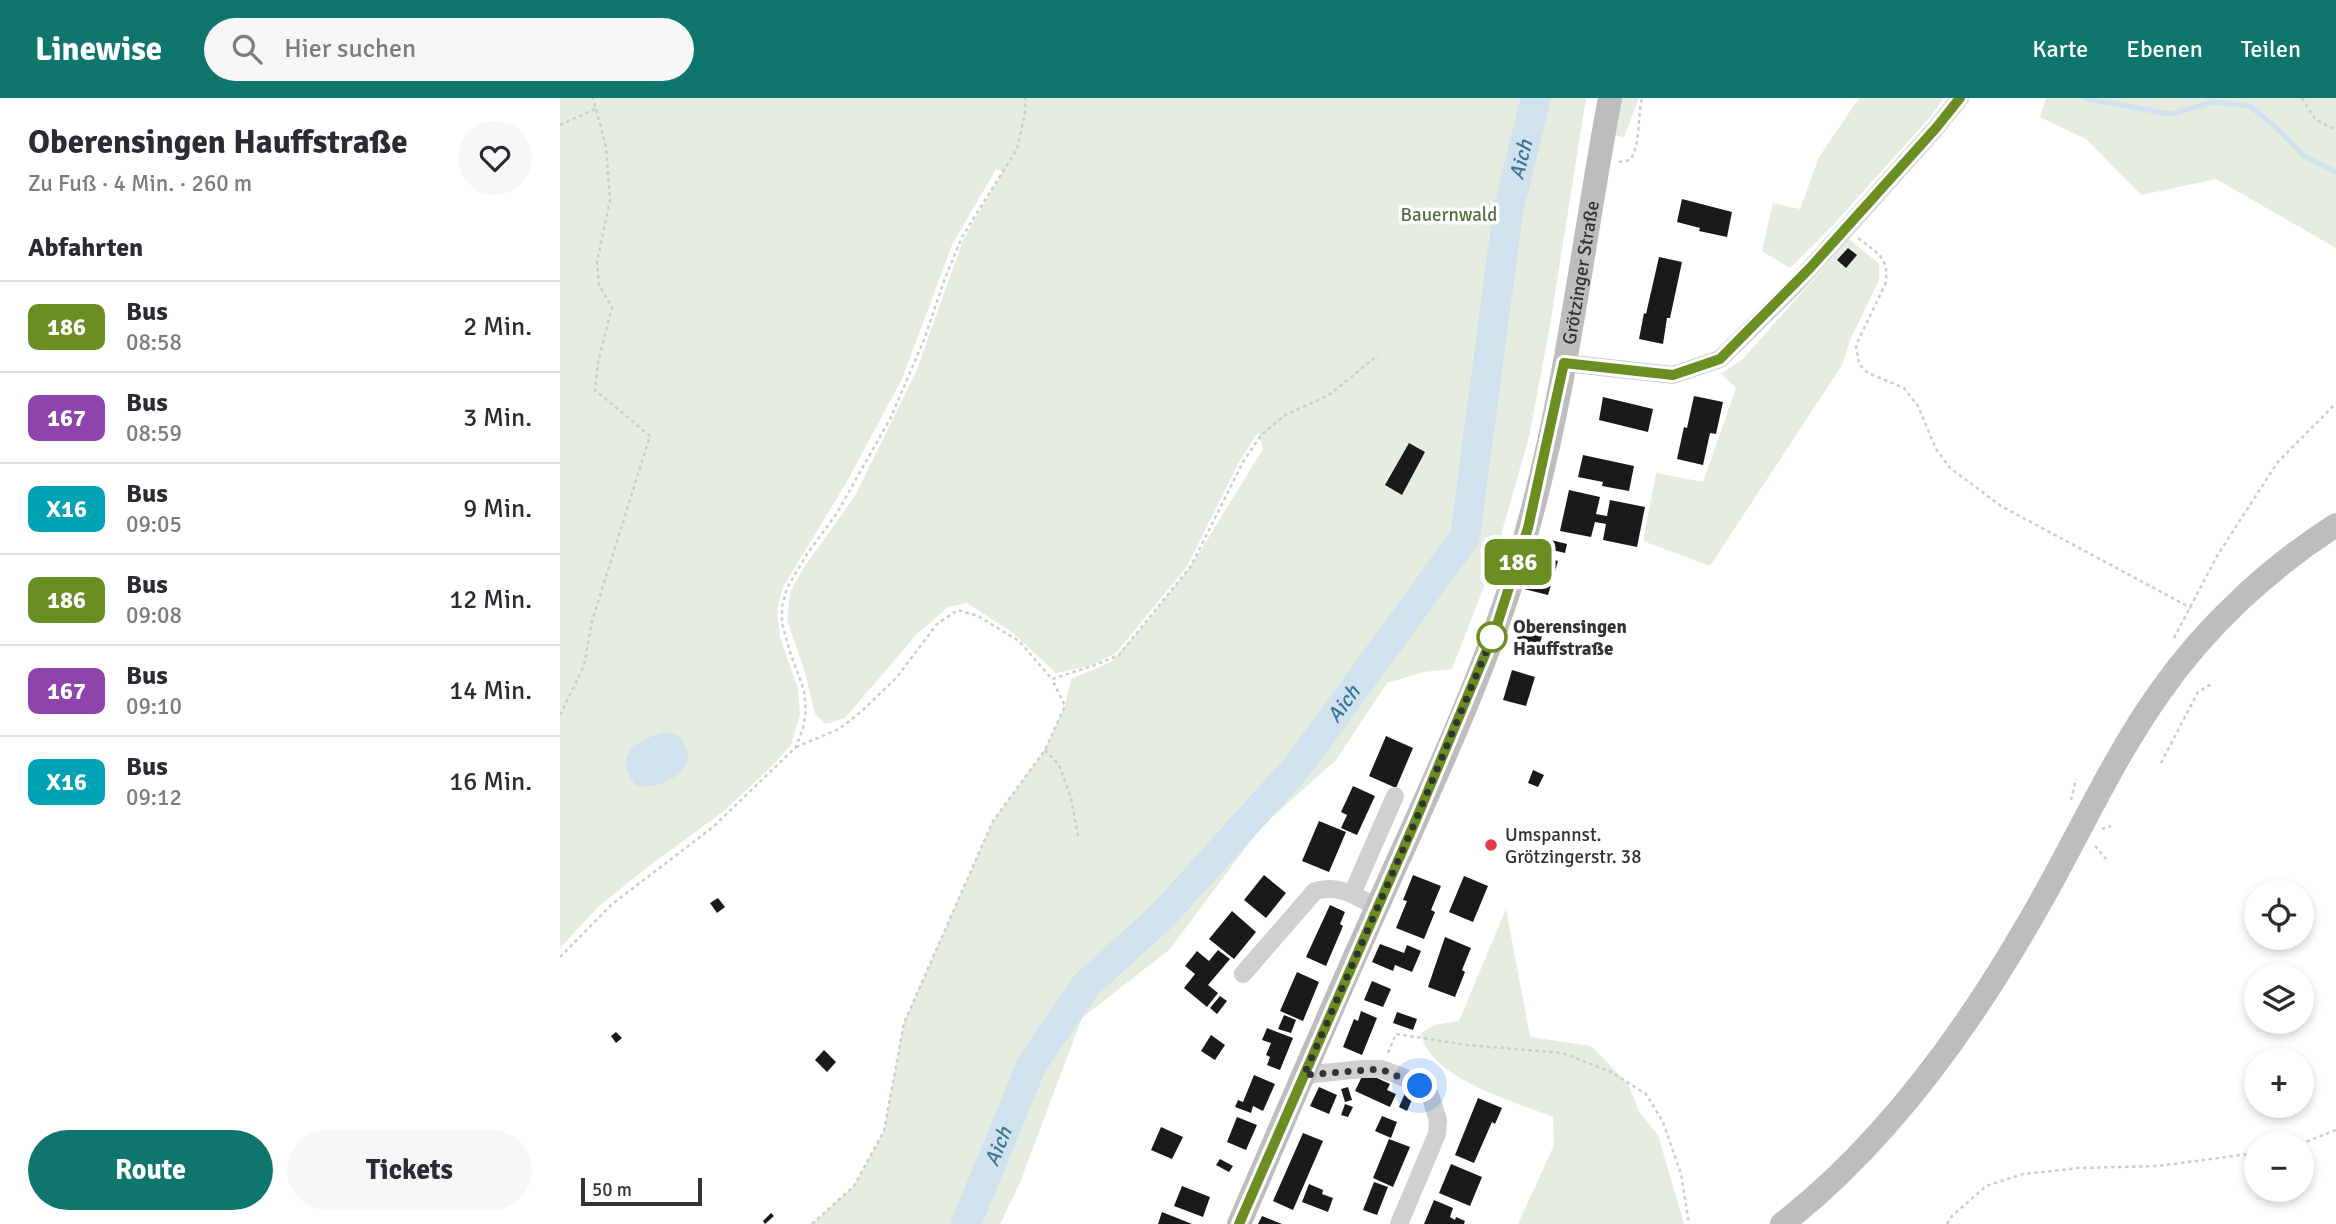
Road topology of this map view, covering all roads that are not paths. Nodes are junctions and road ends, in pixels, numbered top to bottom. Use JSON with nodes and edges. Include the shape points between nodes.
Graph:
{"nodes":[{"id":1,"x":1610,"y":98,"type":"edge"},
{"id":2,"x":1960,"y":98,"type":"edge"},
{"id":3,"x":1564,"y":363,"type":"junction"},
{"id":4,"x":2336,"y":525,"type":"edge"},
{"id":5,"x":1395,"y":796,"type":"dead end"},
{"id":6,"x":1352,"y":894,"type":"junction"},
{"id":7,"x":1377,"y":907,"type":"junction"},
{"id":8,"x":1243,"y":974,"type":"dead end"},
{"id":9,"x":1304,"y":1075,"type":"junction"},
{"id":10,"x":1239,"y":1224,"type":"edge"},
{"id":11,"x":1399,"y":1224,"type":"edge"},
{"id":12,"x":1782,"y":1224,"type":"edge"}],
"edges":[{"from":1,"to":3,"type":"main road","name":"Grötzinger Straße"},
{"from":2,"to":3,"type":"street","via":[[1794,286],[1720,359],[1673,375]]},
{"from":3,"to":7,"type":"main road","name":"Grötzinger Straße","via":[[1531,517],[1500,615]]},
{"from":4,"to":12,"type":"main road","via":[[2282,563],[2242,599],[2158,693],[2024,932],[1950,1046],[1862,1151]]},
{"from":5,"to":6,"type":"street"},
{"from":6,"to":7,"type":"street"},
{"from":6,"to":8,"type":"street","via":[[1338,889],[1314,891]]},
{"from":7,"to":9,"type":"main road","name":"Grötzinger Straße"},
{"from":9,"to":10,"type":"main road","name":"Grötzinger Straße"},
{"from":9,"to":11,"type":"street","via":[[1381,1069],[1430,1095],[1437,1134]]}]}
